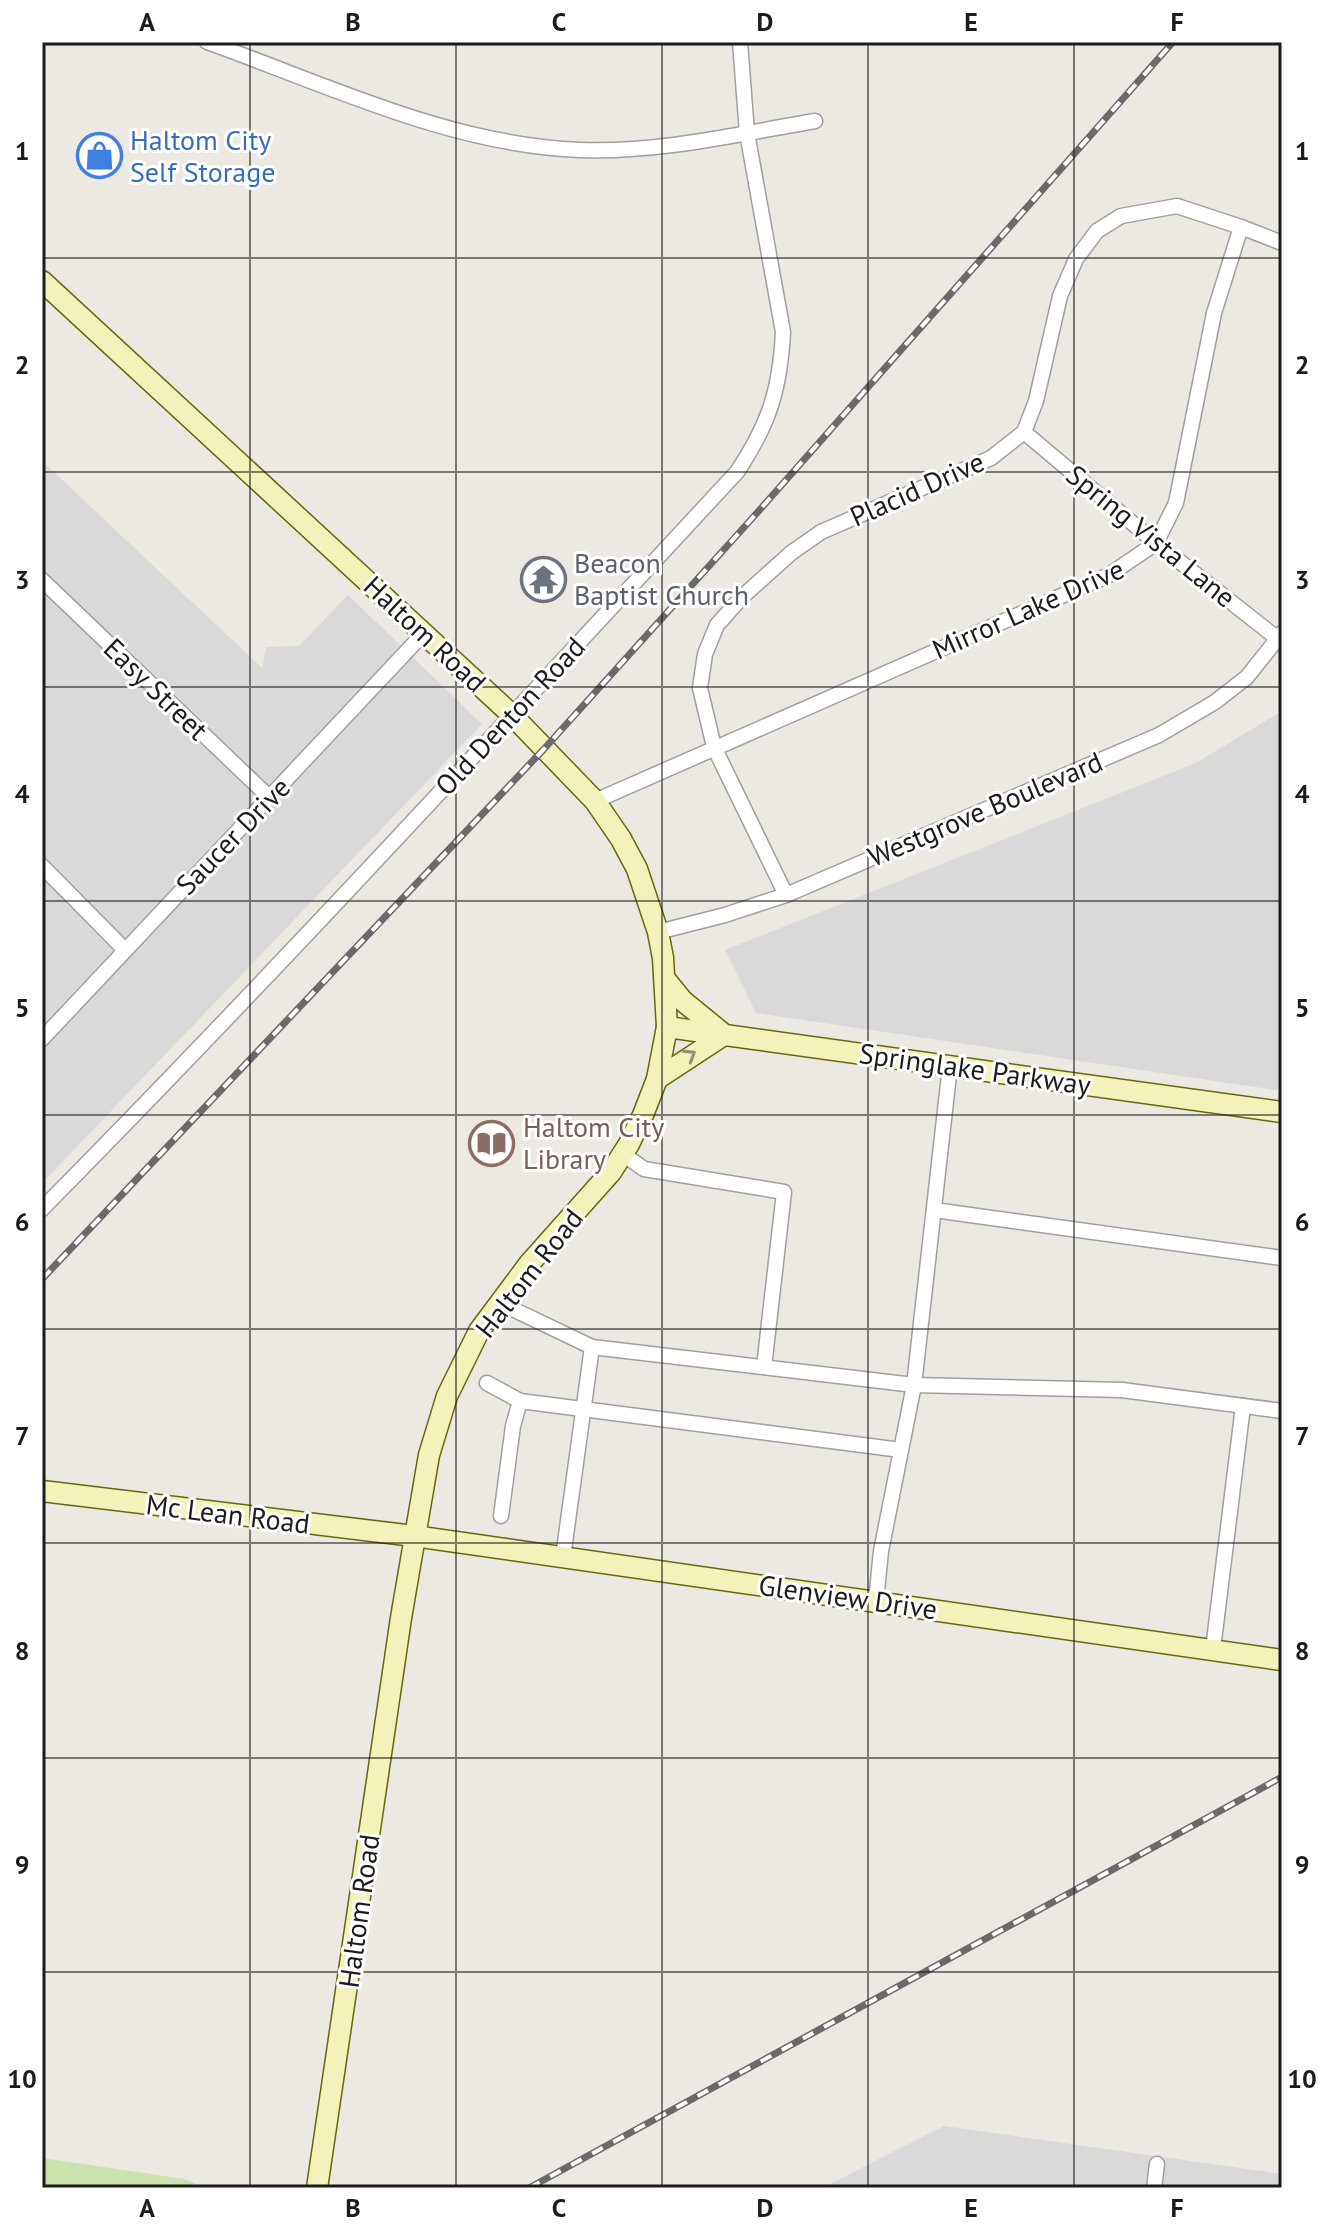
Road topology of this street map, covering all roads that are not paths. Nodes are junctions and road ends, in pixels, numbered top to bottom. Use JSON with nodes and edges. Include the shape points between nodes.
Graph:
{"nodes":[{"id":1,"x":207,"y":42,"type":"edge"},
{"id":2,"x":740,"y":42,"type":"edge"},
{"id":3,"x":815,"y":121,"type":"dead end"},
{"id":4,"x":747,"y":133,"type":"junction"},
{"id":5,"x":1241,"y":227,"type":"junction"},
{"id":6,"x":1282,"y":243,"type":"edge"},
{"id":7,"x":42,"y":281,"type":"edge"},
{"id":8,"x":1024,"y":432,"type":"junction"},
{"id":9,"x":1156,"y":543,"type":"junction"},
{"id":10,"x":42,"y":580,"type":"edge"},
{"id":11,"x":424,"y":633,"type":"junction"},
{"id":12,"x":1280,"y":636,"type":"edge"},
{"id":13,"x":512,"y":715,"type":"junction"},
{"id":14,"x":714,"y":747,"type":"junction"},
{"id":15,"x":270,"y":798,"type":"junction"},
{"id":16,"x":595,"y":801,"type":"junction"},
{"id":17,"x":42,"y":866,"type":"edge"},
{"id":18,"x":786,"y":895,"type":"junction"},
{"id":19,"x":658,"y":932,"type":"junction"},
{"id":20,"x":125,"y":950,"type":"junction"},
{"id":21,"x":665,"y":979,"type":"junction"},
{"id":22,"x":667,"y":1027,"type":"junction"},
{"id":23,"x":724,"y":1035,"type":"junction"},
{"id":24,"x":42,"y":1039,"type":"edge"},
{"id":25,"x":950,"y":1066,"type":"junction"},
{"id":26,"x":657,"y":1079,"type":"junction"},
{"id":27,"x":1282,"y":1112,"type":"edge"},
{"id":28,"x":623,"y":1154,"type":"junction"},
{"id":29,"x":42,"y":1209,"type":"edge"},
{"id":30,"x":934,"y":1210,"type":"junction"},
{"id":31,"x":1282,"y":1258,"type":"edge"},
{"id":32,"x":500,"y":1303,"type":"junction"},
{"id":33,"x":592,"y":1347,"type":"junction"},
{"id":34,"x":764,"y":1367,"type":"junction"},
{"id":35,"x":487,"y":1383,"type":"dead end"},
{"id":36,"x":914,"y":1385,"type":"junction"},
{"id":37,"x":520,"y":1401,"type":"junction"},
{"id":38,"x":1243,"y":1406,"type":"junction"},
{"id":39,"x":583,"y":1409,"type":"junction"},
{"id":40,"x":1282,"y":1411,"type":"edge"},
{"id":41,"x":901,"y":1450,"type":"junction"},
{"id":42,"x":42,"y":1491,"type":"edge"},
{"id":43,"x":501,"y":1516,"type":"dead end"},
{"id":44,"x":414,"y":1536,"type":"junction"},
{"id":45,"x":563,"y":1557,"type":"junction"},
{"id":46,"x":876,"y":1601,"type":"junction"},
{"id":47,"x":1213,"y":1649,"type":"junction"},
{"id":48,"x":1282,"y":1660,"type":"edge"},
{"id":49,"x":1157,"y":2164,"type":"dead end"},
{"id":50,"x":317,"y":2188,"type":"edge"},
{"id":51,"x":1154,"y":2188,"type":"edge"}],
"edges":[{"from":1,"to":4,"type":"street","via":[[371,104],[518,143],[635,149]]},
{"from":2,"to":4,"type":"street","name":"Old Denton Road"},
{"from":3,"to":4,"type":"street"},
{"from":4,"to":13,"type":"street","name":"Old Denton Road","via":[[783,332],[772,406],[759,439],[737,472]]},
{"from":5,"to":6,"type":"street"},
{"from":5,"to":8,"type":"street","via":[[1177,206],[1121,216],[1097,231],[1076,259],[1060,296]]},
{"from":5,"to":9,"type":"street","name":"Mirror Lake Drive","via":[[1214,313],[1176,503]]},
{"from":7,"to":11,"type":"main road","name":"Haltom Road"},
{"from":8,"to":9,"type":"street","name":"Spring Vista Lane"},
{"from":8,"to":14,"type":"street","name":"Placid Drive","via":[[991,458],[821,532],[742,597],[717,625],[705,654],[700,688]]},
{"from":9,"to":12,"type":"street","name":"Spring Vista Lane"},
{"from":9,"to":14,"type":"street","name":"Mirror Lake Drive","via":[[1109,575]]},
{"from":10,"to":15,"type":"street","name":"Easy Street"},
{"from":11,"to":13,"type":"main road","name":"Haltom Road"},
{"from":11,"to":15,"type":"street","name":"Saucer Drive"},
{"from":12,"to":18,"type":"street","name":"Westgrove Boulevard","via":[[1247,677],[1159,735]]},
{"from":13,"to":16,"type":"main road","name":"Haltom Road"},
{"from":13,"to":29,"type":"street","name":"Old Denton Road","via":[[180,1070]]},
{"from":14,"to":16,"type":"street","name":"Mirror Lake Drive"},
{"from":14,"to":18,"type":"street","name":"Placid Drive"},
{"from":15,"to":20,"type":"street","name":"Saucer Drive"},
{"from":16,"to":19,"type":"main road","name":"Haltom Road","via":[[637,869]]},
{"from":17,"to":20,"type":"street"},
{"from":18,"to":19,"type":"street","name":"Westgrove Boulevard"},
{"from":19,"to":21,"type":"main road","name":"Haltom Road"},
{"from":20,"to":24,"type":"street","name":"Saucer Drive"},
{"from":21,"to":22,"type":"main road","name":"Haltom Road"},
{"from":21,"to":23,"type":"main road"},
{"from":22,"to":23,"type":"main road","name":"Springlake Parkway"},
{"from":22,"to":26,"type":"main road","name":"Haltom Road"},
{"from":23,"to":25,"type":"main road","name":"Springlake Parkway"},
{"from":26,"to":23,"type":"main road","one_way":true},
{"from":25,"to":27,"type":"main road","name":"Springlake Parkway"},
{"from":25,"to":30,"type":"street"},
{"from":26,"to":28,"type":"main road","name":"Haltom Road"},
{"from":28,"to":32,"type":"main road","name":"Haltom Road"},
{"from":28,"to":34,"type":"street","via":[[644,1169],[784,1192]]},
{"from":30,"to":31,"type":"street"},
{"from":30,"to":36,"type":"street"},
{"from":32,"to":33,"type":"street"},
{"from":32,"to":44,"type":"main road","name":"Haltom Road","via":[[479,1331],[447,1396]]},
{"from":33,"to":34,"type":"street"},
{"from":33,"to":39,"type":"street"},
{"from":34,"to":36,"type":"street"},
{"from":35,"to":37,"type":"street"},
{"from":36,"to":38,"type":"street","via":[[1122,1390]]},
{"from":36,"to":41,"type":"street"},
{"from":37,"to":39,"type":"street"},
{"from":37,"to":43,"type":"street"},
{"from":38,"to":40,"type":"street"},
{"from":38,"to":47,"type":"street"},
{"from":39,"to":41,"type":"street"},
{"from":39,"to":45,"type":"street"},
{"from":41,"to":46,"type":"street"},
{"from":42,"to":44,"type":"main road","name":"Mc Lean Road"},
{"from":44,"to":45,"type":"main road","name":"Glenview Drive"},
{"from":44,"to":50,"type":"main road","name":"Haltom Road"},
{"from":45,"to":46,"type":"main road","name":"Glenview Drive"},
{"from":46,"to":47,"type":"main road","name":"Glenview Drive"},
{"from":47,"to":48,"type":"main road","name":"Glenview Drive"},
{"from":49,"to":51,"type":"street"}]}
